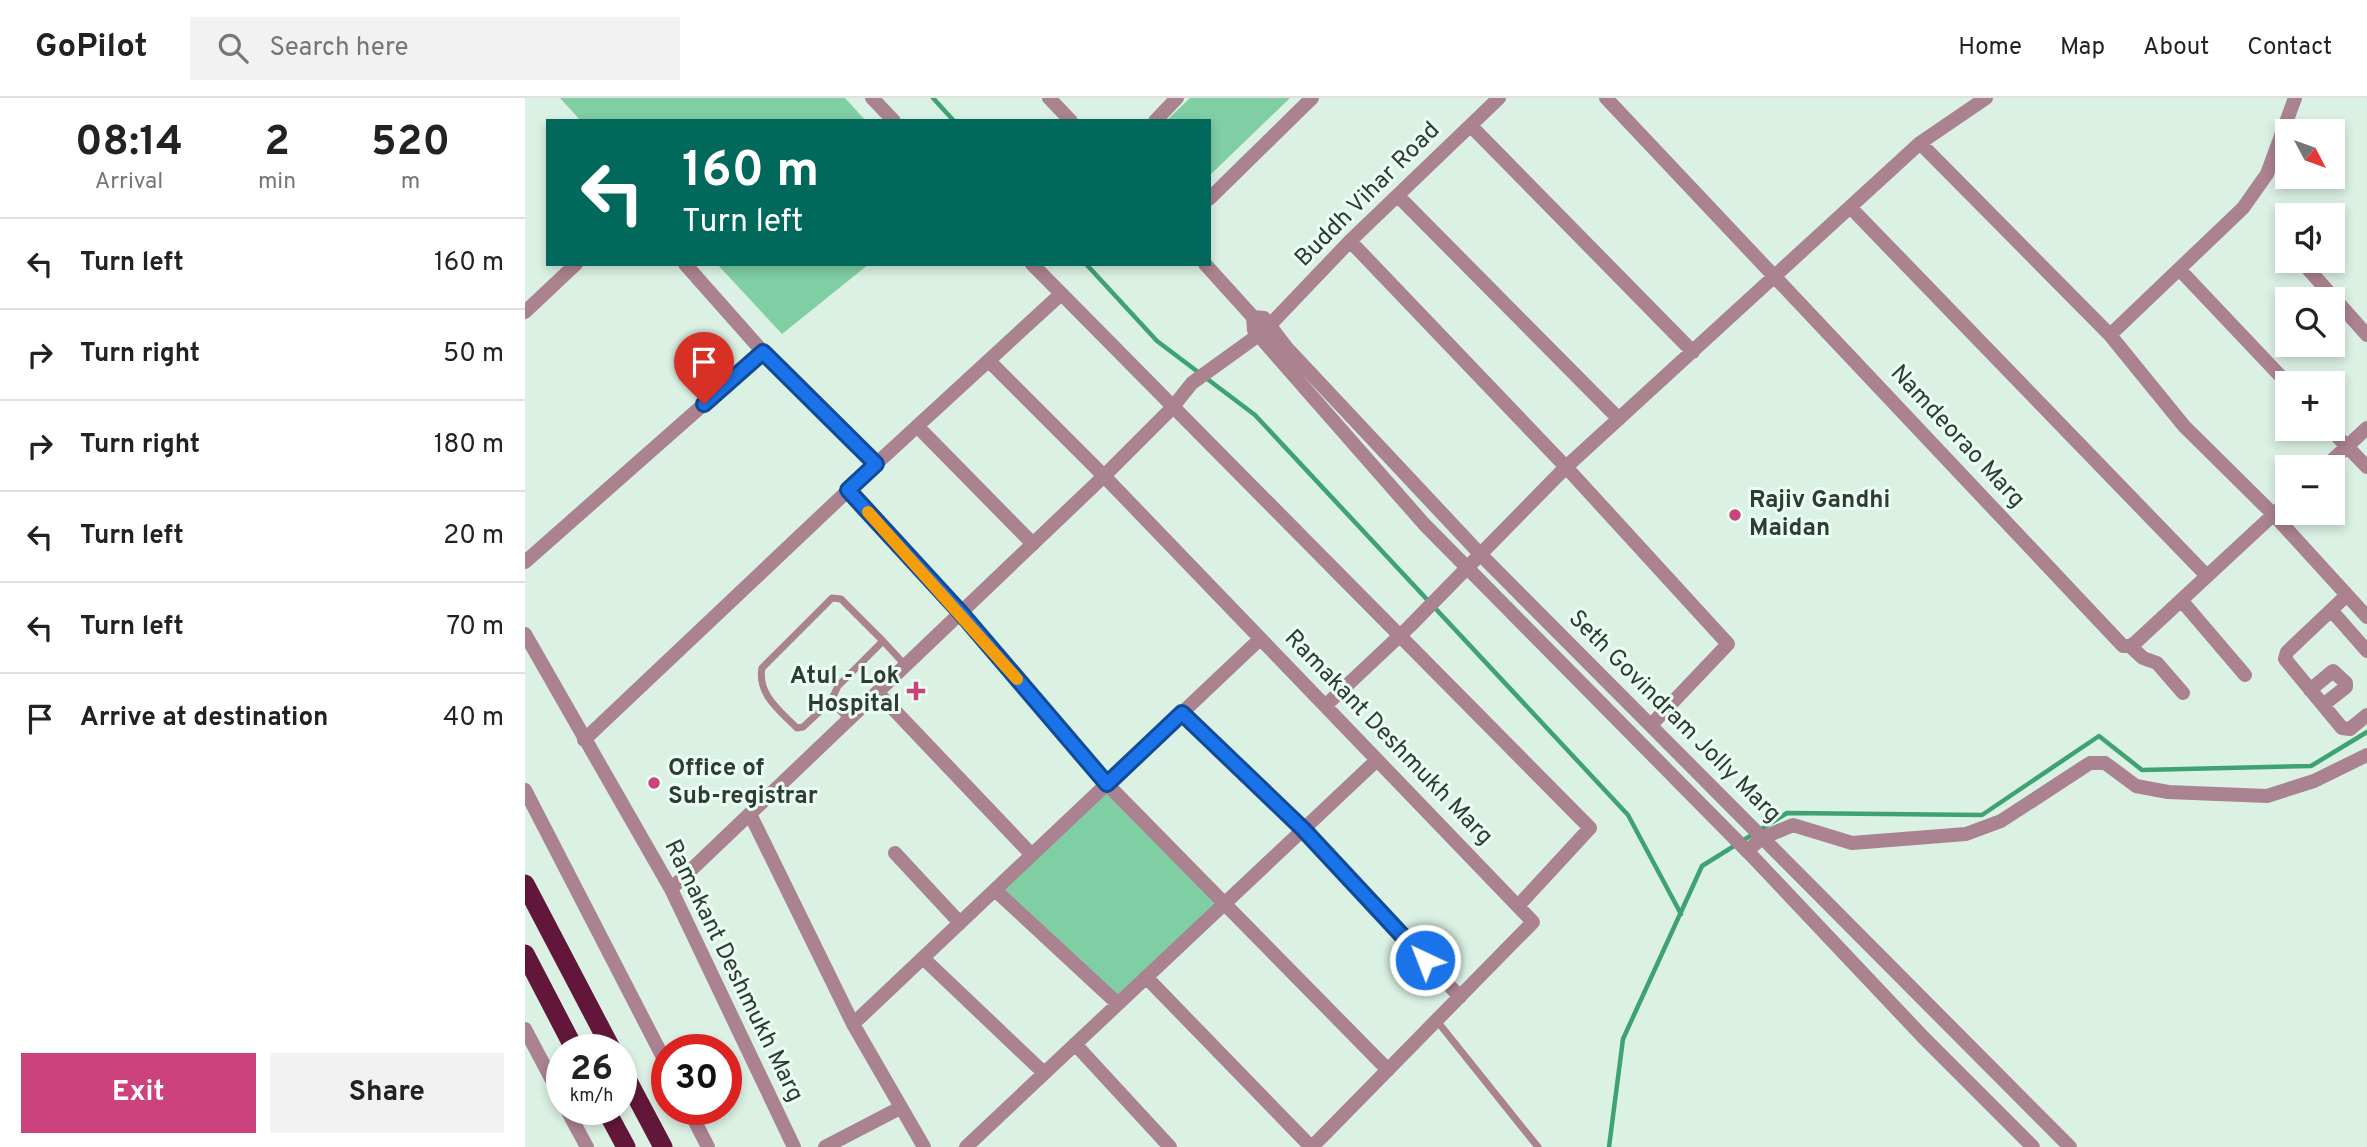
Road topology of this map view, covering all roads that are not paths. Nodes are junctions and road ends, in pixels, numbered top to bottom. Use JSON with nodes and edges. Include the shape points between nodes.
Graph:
{"nodes":[{"id":1,"x":872,"y":98,"type":"edge"},
{"id":2,"x":1049,"y":98,"type":"edge"},
{"id":3,"x":1177,"y":98,"type":"edge"},
{"id":4,"x":1312,"y":98,"type":"edge"},
{"id":5,"x":1499,"y":98,"type":"edge"},
{"id":6,"x":1606,"y":98,"type":"edge"},
{"id":7,"x":1986,"y":98,"type":"edge"},
{"id":8,"x":2295,"y":98,"type":"edge"},
{"id":9,"x":892,"y":119,"type":"edge"},
{"id":10,"x":1069,"y":119,"type":"edge"},
{"id":11,"x":1157,"y":119,"type":"edge"},
{"id":12,"x":1471,"y":125,"type":"junction"},
{"id":13,"x":1920,"y":143,"type":"junction"},
{"id":14,"x":1398,"y":196,"type":"junction"},
{"id":15,"x":1211,"y":198,"type":"edge"},
{"id":16,"x":1851,"y":208,"type":"junction"},
{"id":17,"x":1350,"y":241,"type":"junction"},
{"id":18,"x":574,"y":266,"type":"edge"},
{"id":19,"x":687,"y":266,"type":"edge"},
{"id":20,"x":1034,"y":266,"type":"edge"},
{"id":21,"x":1207,"y":266,"type":"edge"},
{"id":22,"x":2179,"y":269,"type":"junction"},
{"id":23,"x":2312,"y":273,"type":"edge"},
{"id":24,"x":1777,"y":277,"type":"junction"},
{"id":25,"x":1061,"y":294,"type":"junction"},
{"id":26,"x":525,"y":312,"type":"edge"},
{"id":27,"x":1264,"y":330,"type":"junction"},
{"id":28,"x":2110,"y":335,"type":"junction"},
{"id":29,"x":2367,"y":335,"type":"edge"},
{"id":30,"x":763,"y":352,"type":"junction"},
{"id":31,"x":1693,"y":352,"type":"junction"},
{"id":32,"x":989,"y":361,"type":"junction"},
{"id":33,"x":2276,"y":371,"type":"edge"},
{"id":34,"x":1172,"y":408,"type":"junction"},
{"id":35,"x":1619,"y":419,"type":"junction"},
{"id":36,"x":917,"y":426,"type":"junction"},
{"id":37,"x":2367,"y":429,"type":"edge"},
{"id":38,"x":2342,"y":441,"type":"edge"},
{"id":39,"x":2348,"y":447,"type":"junction"},
{"id":40,"x":2339,"y":455,"type":"edge"},
{"id":41,"x":876,"y":464,"type":"junction"},
{"id":42,"x":1566,"y":467,"type":"junction"},
{"id":43,"x":2367,"y":467,"type":"edge"},
{"id":44,"x":1104,"y":476,"type":"junction"},
{"id":45,"x":848,"y":490,"type":"junction"},
{"id":46,"x":2274,"y":515,"type":"junction"},
{"id":47,"x":1033,"y":544,"type":"junction"},
{"id":48,"x":1481,"y":555,"type":"junction"},
{"id":49,"x":525,"y":562,"type":"edge"},
{"id":50,"x":1467,"y":568,"type":"junction"},
{"id":51,"x":2207,"y":576,"type":"junction"},
{"id":52,"x":2347,"y":595,"type":"junction"},
{"id":53,"x":2181,"y":600,"type":"junction"},
{"id":54,"x":2331,"y":610,"type":"junction"},
{"id":55,"x":961,"y":613,"type":"junction"},
{"id":56,"x":2367,"y":617,"type":"edge"},
{"id":57,"x":1405,"y":630,"type":"junction"},
{"id":58,"x":525,"y":634,"type":"edge"},
{"id":59,"x":1260,"y":639,"type":"junction"},
{"id":60,"x":883,"y":641,"type":"junction"},
{"id":61,"x":2130,"y":646,"type":"junction"},
{"id":62,"x":2367,"y":651,"type":"edge"},
{"id":63,"x":906,"y":666,"type":"junction"},
{"id":64,"x":2245,"y":675,"type":"dead end"},
{"id":65,"x":2310,"y":690,"type":"junction"},
{"id":66,"x":878,"y":693,"type":"junction"},
{"id":67,"x":2183,"y":693,"type":"dead end"},
{"id":68,"x":831,"y":701,"type":"junction"},
{"id":69,"x":2323,"y":705,"type":"junction"},
{"id":70,"x":1325,"y":706,"type":"junction"},
{"id":71,"x":1182,"y":713,"type":"junction"},
{"id":72,"x":2367,"y":715,"type":"edge"},
{"id":73,"x":849,"y":720,"type":"junction"},
{"id":74,"x":1651,"y":725,"type":"junction"},
{"id":75,"x":584,"y":740,"type":"junction"},
{"id":76,"x":2367,"y":755,"type":"edge"},
{"id":77,"x":1377,"y":760,"type":"junction"},
{"id":78,"x":1107,"y":784,"type":"junction"},
{"id":79,"x":525,"y":790,"type":"edge"},
{"id":80,"x":1736,"y":811,"type":"junction"},
{"id":81,"x":750,"y":814,"type":"junction"},
{"id":82,"x":1721,"y":825,"type":"junction"},
{"id":83,"x":1303,"y":829,"type":"junction"},
{"id":84,"x":1761,"y":836,"type":"junction"},
{"id":85,"x":1746,"y":849,"type":"junction"},
{"id":86,"x":895,"y":853,"type":"dead end"},
{"id":87,"x":1032,"y":855,"type":"junction"},
{"id":88,"x":525,"y":884,"type":"edge"},
{"id":89,"x":671,"y":889,"type":"junction"},
{"id":90,"x":995,"y":890,"type":"junction"},
{"id":91,"x":1225,"y":902,"type":"junction"},
{"id":92,"x":1518,"y":906,"type":"junction"},
{"id":93,"x":960,"y":923,"type":"junction"},
{"id":94,"x":525,"y":954,"type":"edge"},
{"id":95,"x":923,"y":958,"type":"junction"},
{"id":96,"x":1146,"y":977,"type":"junction"},
{"id":97,"x":1459,"y":997,"type":"junction"},
{"id":98,"x":1118,"y":1003,"type":"junction"},
{"id":99,"x":1436,"y":1020,"type":"junction"},
{"id":100,"x":853,"y":1024,"type":"junction"},
{"id":101,"x":525,"y":1029,"type":"edge"},
{"id":102,"x":567,"y":1034,"type":"edge"},
{"id":103,"x":604,"y":1034,"type":"edge"},
{"id":104,"x":651,"y":1034,"type":"edge"},
{"id":105,"x":1075,"y":1044,"type":"junction"},
{"id":106,"x":546,"y":1069,"type":"edge"},
{"id":107,"x":1388,"y":1070,"type":"junction"},
{"id":108,"x":1044,"y":1073,"type":"junction"},
{"id":109,"x":637,"y":1098,"type":"edge"},
{"id":110,"x":900,"y":1108,"type":"junction"},
{"id":111,"x":575,"y":1125,"type":"edge"},
{"id":112,"x":614,"y":1125,"type":"edge"},
{"id":113,"x":697,"y":1125,"type":"edge"},
{"id":114,"x":587,"y":1147,"type":"edge"},
{"id":115,"x":626,"y":1147,"type":"edge"},
{"id":116,"x":663,"y":1147,"type":"edge"},
{"id":117,"x":708,"y":1147,"type":"edge"},
{"id":118,"x":794,"y":1147,"type":"edge"},
{"id":119,"x":825,"y":1147,"type":"edge"},
{"id":120,"x":924,"y":1147,"type":"edge"},
{"id":121,"x":966,"y":1147,"type":"edge"},
{"id":122,"x":1170,"y":1147,"type":"edge"},
{"id":123,"x":1312,"y":1147,"type":"edge"},
{"id":124,"x":1538,"y":1147,"type":"edge"},
{"id":125,"x":2033,"y":1147,"type":"edge"},
{"id":126,"x":2070,"y":1147,"type":"edge"}],
"edges":[{"from":1,"to":9,"type":"street"},
{"from":2,"to":10,"type":"street"},
{"from":3,"to":11,"type":"street"},
{"from":4,"to":15,"type":"street"},
{"from":5,"to":12,"type":"street","name":"Buddh Vihar Road"},
{"from":6,"to":24,"type":"street","name":"Namdeorao Marg"},
{"from":7,"to":13,"type":"street"},
{"from":8,"to":22,"type":"street","via":[[2267,174],[2243,208]]},
{"from":12,"to":14,"type":"street","name":"Buddh Vihar Road"},
{"from":12,"to":31,"type":"street"},
{"from":13,"to":16,"type":"street"},
{"from":13,"to":28,"type":"street"},
{"from":14,"to":17,"type":"street","name":"Buddh Vihar Road"},
{"from":14,"to":35,"type":"street"},
{"from":16,"to":24,"type":"street"},
{"from":16,"to":51,"type":"street"},
{"from":17,"to":27,"type":"street","name":"Buddh Vihar Road"},
{"from":17,"to":42,"type":"street"},
{"from":18,"to":26,"type":"street"},
{"from":19,"to":30,"type":"street"},
{"from":20,"to":25,"type":"street"},
{"from":21,"to":27,"type":"street","name":"Seth Govindram Jolly Marg","via":[[1253,317],[1264,318]]},
{"from":22,"to":28,"type":"street"},
{"from":22,"to":33,"type":"street"},
{"from":23,"to":29,"type":"street"},
{"from":24,"to":31,"type":"street"},
{"from":24,"to":61,"type":"street","name":"Namdeorao Marg","via":[[2117,642]]},
{"from":25,"to":32,"type":"street"},
{"from":25,"to":34,"type":"street"},
{"from":27,"to":34,"type":"street","name":"Buddh Vihar Road","via":[[1192,383]]},
{"from":27,"to":48,"type":"street","name":"Seth Govindram Jolly Marg","via":[[1286,347]]},
{"from":27,"to":50,"type":"street"},
{"from":28,"to":46,"type":"street","via":[[2184,426]]},
{"from":30,"to":41,"type":"street"},
{"from":30,"to":49,"type":"street"},
{"from":31,"to":35,"type":"street"},
{"from":32,"to":36,"type":"street"},
{"from":32,"to":44,"type":"street","name":"Ramakant Deshmukh Marg"},
{"from":34,"to":44,"type":"street","name":"Buddh Vihar Road"},
{"from":34,"to":57,"type":"street"},
{"from":35,"to":42,"type":"street"},
{"from":36,"to":41,"type":"street"},
{"from":36,"to":47,"type":"street"},
{"from":37,"to":39,"type":"street"},
{"from":38,"to":39,"type":"street"},
{"from":39,"to":40,"type":"street"},
{"from":39,"to":43,"type":"street"},
{"from":41,"to":45,"type":"street"},
{"from":42,"to":48,"type":"street"},
{"from":42,"to":74,"type":"street","via":[[1728,644]]},
{"from":44,"to":47,"type":"street","name":"Buddh Vihar Road"},
{"from":44,"to":59,"type":"street","name":"Ramakant Deshmukh Marg"},
{"from":45,"to":55,"type":"street"},
{"from":45,"to":75,"type":"street"},
{"from":46,"to":51,"type":"street"},
{"from":46,"to":52,"type":"street"},
{"from":47,"to":55,"type":"street","name":"Buddh Vihar Road"},
{"from":48,"to":50,"type":"street"},
{"from":48,"to":74,"type":"street","name":"Seth Govindram Jolly Marg"},
{"from":50,"to":57,"type":"street"},
{"from":50,"to":82,"type":"street"},
{"from":51,"to":53,"type":"street"},
{"from":52,"to":54,"type":"street"},
{"from":52,"to":56,"type":"street"},
{"from":53,"to":61,"type":"street"},
{"from":53,"to":64,"type":"street"},
{"from":54,"to":62,"type":"street"},
{"from":54,"to":65,"type":"street","via":[[2285,659]]},
{"from":55,"to":63,"type":"street","name":"Buddh Vihar Road"},
{"from":55,"to":78,"type":"street"},
{"from":57,"to":70,"type":"street"},
{"from":57,"to":92,"type":"street","via":[[1590,828]]},
{"from":58,"to":75,"type":"street","name":"Ramakant Deshmukh Marg"},
{"from":59,"to":70,"type":"street","name":"Ramakant Deshmukh Marg"},
{"from":59,"to":71,"type":"street"},
{"from":60,"to":63,"type":"lane"},
{"from":60,"to":68,"type":"lane","via":[[838,685]]},
{"from":60,"to":68,"type":"lane","via":[[841,599],[832,598],[762,668],[767,695],[797,727],[803,727]]},
{"from":61,"to":67,"type":"street","name":"Namdeorao Marg","via":[[2157,663]]},
{"from":63,"to":66,"type":"street","name":"Buddh Vihar Road"},
{"from":65,"to":69,"type":"street"},
{"from":65,"to":69,"type":"street","via":[[2337,671],[2346,687]]},
{"from":66,"to":73,"type":"street","name":"Buddh Vihar Road"},
{"from":66,"to":87,"type":"street"},
{"from":68,"to":73,"type":"lane"},
{"from":69,"to":72,"type":"street","via":[[2342,728],[2350,729]]},
{"from":70,"to":77,"type":"street","name":"Ramakant Deshmukh Marg"},
{"from":71,"to":78,"type":"street"},
{"from":71,"to":83,"type":"street"},
{"from":73,"to":81,"type":"street","name":"Buddh Vihar Road"},
{"from":74,"to":80,"type":"street","name":"Seth Govindram Jolly Marg"},
{"from":75,"to":89,"type":"street","name":"Ramakant Deshmukh Marg"},
{"from":76,"to":84,"type":"street","via":[[2314,781],[2267,796],[2157,790],[2137,786],[2105,764],[2090,763],[2001,821],[1966,834],[1853,843],[1793,825]]},
{"from":77,"to":83,"type":"street"},
{"from":77,"to":92,"type":"street","name":"Ramakant Deshmukh Marg"},
{"from":78,"to":87,"type":"street"},
{"from":78,"to":91,"type":"street"},
{"from":79,"to":104,"type":"street"},
{"from":80,"to":82,"type":"street"},
{"from":80,"to":84,"type":"street","name":"Seth Govindram Jolly Marg"},
{"from":81,"to":89,"type":"street","name":"Buddh Vihar Road"},
{"from":81,"to":100,"type":"street"},
{"from":82,"to":85,"type":"street"},
{"from":83,"to":91,"type":"street"},
{"from":83,"to":97,"type":"street"},
{"from":84,"to":85,"type":"street"},
{"from":84,"to":126,"type":"street","name":"Seth Govindram Jolly Marg"},
{"from":85,"to":125,"type":"street"},
{"from":86,"to":93,"type":"street"},
{"from":87,"to":90,"type":"street"},
{"from":88,"to":103,"type":"highway"},
{"from":89,"to":118,"type":"street","name":"Ramakant Deshmukh Marg"},
{"from":90,"to":93,"type":"street"},
{"from":90,"to":98,"type":"street"},
{"from":91,"to":96,"type":"street"},
{"from":91,"to":107,"type":"street"},
{"from":92,"to":97,"type":"street","via":[[1533,922]]},
{"from":93,"to":95,"type":"street"},
{"from":94,"to":102,"type":"highway"},
{"from":95,"to":100,"type":"street"},
{"from":95,"to":108,"type":"street"},
{"from":96,"to":98,"type":"street"},
{"from":96,"to":123,"type":"street"},
{"from":97,"to":99,"type":"street"},
{"from":98,"to":105,"type":"street"},
{"from":99,"to":107,"type":"street"},
{"from":99,"to":124,"type":"lane"},
{"from":100,"to":110,"type":"street"},
{"from":101,"to":106,"type":"street"},
{"from":105,"to":108,"type":"street"},
{"from":105,"to":122,"type":"street"},
{"from":107,"to":123,"type":"street"},
{"from":108,"to":121,"type":"street"},
{"from":109,"to":116,"type":"highway"},
{"from":110,"to":119,"type":"street"},
{"from":110,"to":120,"type":"street"},
{"from":111,"to":114,"type":"street"},
{"from":112,"to":115,"type":"highway"},
{"from":113,"to":117,"type":"street"}]}
